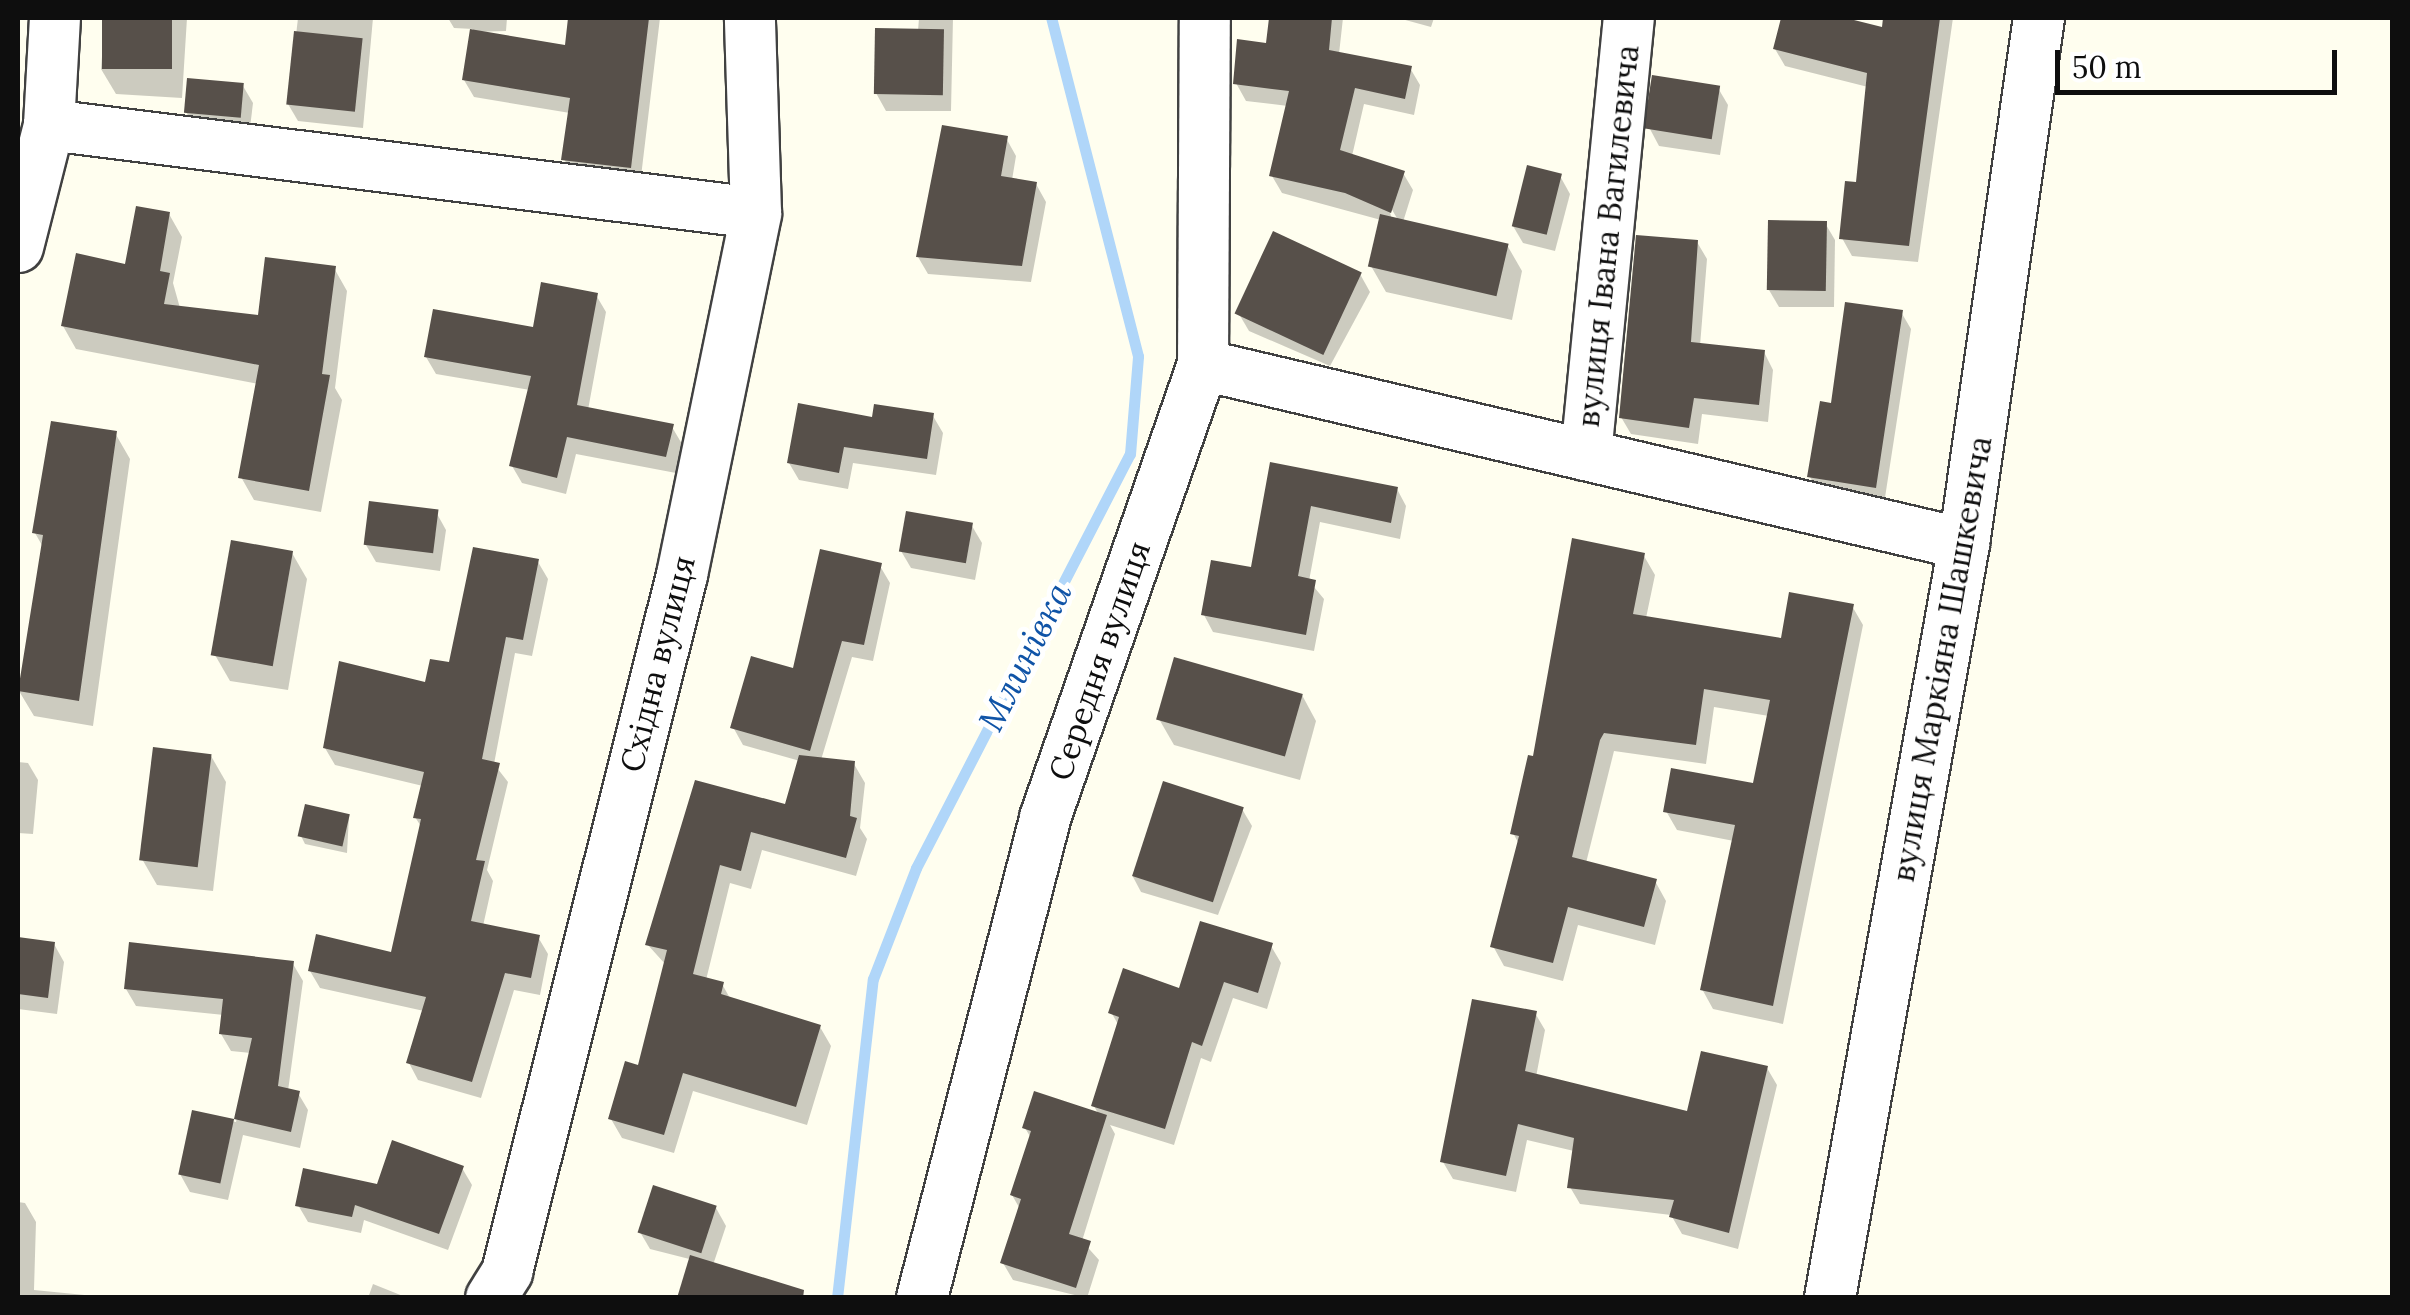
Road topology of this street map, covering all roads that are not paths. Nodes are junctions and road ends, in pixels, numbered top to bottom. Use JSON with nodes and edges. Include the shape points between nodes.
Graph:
{"nodes":[{"id":1,"x":55,"y":18,"type":"edge"},
{"id":2,"x":750,"y":18,"type":"edge"},
{"id":3,"x":1205,"y":18,"type":"edge"},
{"id":4,"x":1629,"y":18,"type":"edge"},
{"id":5,"x":2039,"y":18,"type":"edge"},
{"id":6,"x":49,"y":126,"type":"junction"},
{"id":7,"x":756,"y":212,"type":"junction"},
{"id":8,"x":18,"y":247,"type":"edge"},
{"id":9,"x":1203,"y":366,"type":"junction"},
{"id":10,"x":1586,"y":455,"type":"junction"},
{"id":11,"x":1964,"y":544,"type":"junction"},
{"id":12,"x":491,"y":1298,"type":"edge"},
{"id":13,"x":922,"y":1298,"type":"edge"},
{"id":14,"x":1830,"y":1298,"type":"edge"}],
"edges":[{"from":1,"to":6,"type":"street"},
{"from":2,"to":7,"type":"street","name":"Східна вулиця"},
{"from":3,"to":9,"type":"street","name":"Середня вулиця"},
{"from":4,"to":10,"type":"street","name":"вулиця Івана Вагилевича"},
{"from":5,"to":11,"type":"street","name":"вулиця Маркіяна Шашкевича"},
{"from":6,"to":7,"type":"street"},
{"from":6,"to":8,"type":"street"},
{"from":7,"to":12,"type":"street","name":"Східна вулиця","via":[[682,575],[507,1272]]},
{"from":9,"to":10,"type":"street"},
{"from":9,"to":13,"type":"street","name":"Середня вулиця","via":[[1045,818]]},
{"from":10,"to":11,"type":"street"},
{"from":11,"to":14,"type":"street","name":"вулиця Маркіяна Шашкевича"}]}
